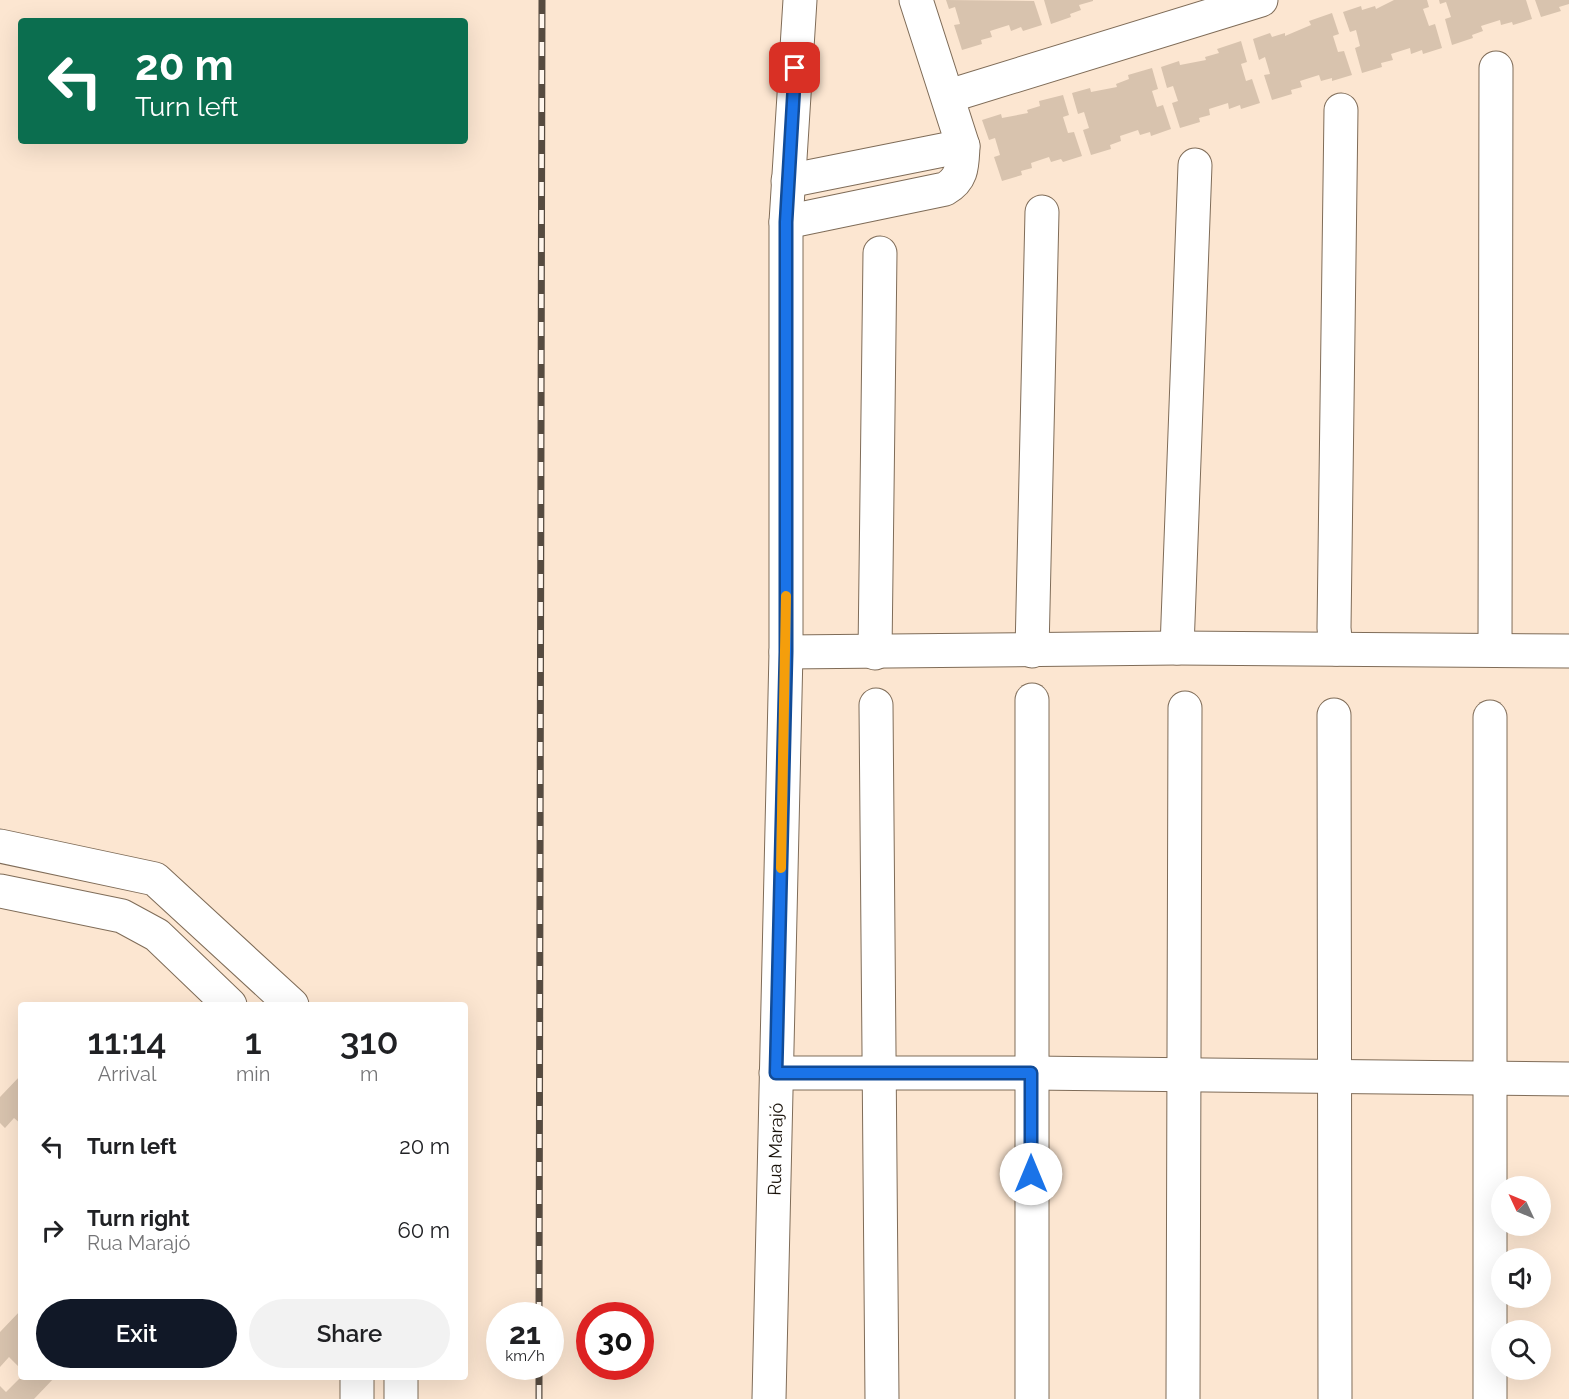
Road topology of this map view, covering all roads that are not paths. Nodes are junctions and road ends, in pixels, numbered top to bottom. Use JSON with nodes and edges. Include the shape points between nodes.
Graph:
{"nodes":[{"id":1,"x":800,"y":0,"type":"edge"},
{"id":2,"x":916,"y":0,"type":"edge"},
{"id":3,"x":1261,"y":0,"type":"edge"},
{"id":4,"x":1496,"y":68,"type":"dead end"},
{"id":5,"x":949,"y":96,"type":"junction"},
{"id":6,"x":1341,"y":110,"type":"dead end"},
{"id":7,"x":963,"y":146,"type":"junction"},
{"id":8,"x":1195,"y":165,"type":"dead end"},
{"id":9,"x":788,"y":181,"type":"junction"},
{"id":10,"x":1042,"y":212,"type":"dead end"},
{"id":11,"x":786,"y":222,"type":"junction"},
{"id":12,"x":880,"y":253,"type":"dead end"},
{"id":13,"x":1177,"y":648,"type":"junction"},
{"id":14,"x":1336,"y":649,"type":"junction"},
{"id":15,"x":1495,"y":650,"type":"junction"},
{"id":16,"x":1032,"y":651,"type":"junction"},
{"id":17,"x":1569,"y":651,"type":"edge"},
{"id":18,"x":786,"y":652,"type":"junction"},
{"id":19,"x":875,"y":653,"type":"junction"},
{"id":20,"x":1032,"y":700,"type":"dead end"},
{"id":21,"x":876,"y":705,"type":"dead end"},
{"id":22,"x":1185,"y":708,"type":"dead end"},
{"id":23,"x":1334,"y":715,"type":"dead end"},
{"id":24,"x":1490,"y":717,"type":"dead end"},
{"id":25,"x":0,"y":846,"type":"edge"},
{"id":26,"x":0,"y":891,"type":"edge"},
{"id":27,"x":227,"y":1002,"type":"edge"},
{"id":28,"x":289,"y":1002,"type":"edge"},
{"id":29,"x":776,"y":1073,"type":"junction"},
{"id":30,"x":878,"y":1073,"type":"junction"},
{"id":31,"x":1031,"y":1073,"type":"junction"},
{"id":32,"x":1185,"y":1075,"type":"junction"},
{"id":33,"x":1335,"y":1078,"type":"junction"},
{"id":34,"x":1569,"y":1079,"type":"edge"},
{"id":35,"x":1490,"y":1080,"type":"junction"},
{"id":36,"x":357,"y":1380,"type":"edge"},
{"id":37,"x":401,"y":1380,"type":"edge"},
{"id":38,"x":357,"y":1399,"type":"edge"},
{"id":39,"x":401,"y":1399,"type":"edge"},
{"id":40,"x":769,"y":1399,"type":"edge"},
{"id":41,"x":882,"y":1399,"type":"edge"},
{"id":42,"x":1032,"y":1399,"type":"edge"},
{"id":43,"x":1183,"y":1399,"type":"edge"},
{"id":44,"x":1335,"y":1399,"type":"edge"},
{"id":45,"x":1490,"y":1399,"type":"edge"}],
"edges":[{"from":1,"to":9,"type":"street","name":"Rua Marajó"},
{"from":2,"to":5,"type":"street"},
{"from":3,"to":5,"type":"street"},
{"from":4,"to":15,"type":"street"},
{"from":5,"to":7,"type":"street"},
{"from":6,"to":14,"type":"street"},
{"from":7,"to":9,"type":"street"},
{"from":7,"to":11,"type":"street","via":[[962,171],[956,183],[945,189]]},
{"from":8,"to":13,"type":"street"},
{"from":9,"to":11,"type":"street","name":"Rua Marajó"},
{"from":10,"to":16,"type":"street"},
{"from":11,"to":18,"type":"street","name":"Rua Marajó"},
{"from":12,"to":19,"type":"street"},
{"from":13,"to":14,"type":"street"},
{"from":13,"to":16,"type":"street"},
{"from":14,"to":15,"type":"street"},
{"from":15,"to":17,"type":"street"},
{"from":16,"to":19,"type":"street"},
{"from":18,"to":19,"type":"street"},
{"from":18,"to":29,"type":"street","name":"Rua Marajó"},
{"from":20,"to":31,"type":"street"},
{"from":21,"to":30,"type":"street"},
{"from":22,"to":32,"type":"street"},
{"from":23,"to":33,"type":"street"},
{"from":24,"to":35,"type":"street"},
{"from":25,"to":28,"type":"street","via":[[155,879]]},
{"from":26,"to":27,"type":"street","via":[[122,916],[158,935]]},
{"from":29,"to":30,"type":"street"},
{"from":29,"to":40,"type":"street","name":"Rua Marajó"},
{"from":30,"to":31,"type":"street"},
{"from":30,"to":41,"type":"street"},
{"from":31,"to":32,"type":"street"},
{"from":31,"to":42,"type":"street"},
{"from":32,"to":33,"type":"street"},
{"from":32,"to":43,"type":"street"},
{"from":33,"to":35,"type":"street"},
{"from":33,"to":44,"type":"street"},
{"from":34,"to":35,"type":"street"},
{"from":35,"to":45,"type":"street"},
{"from":36,"to":38,"type":"street"},
{"from":37,"to":39,"type":"street"}]}
